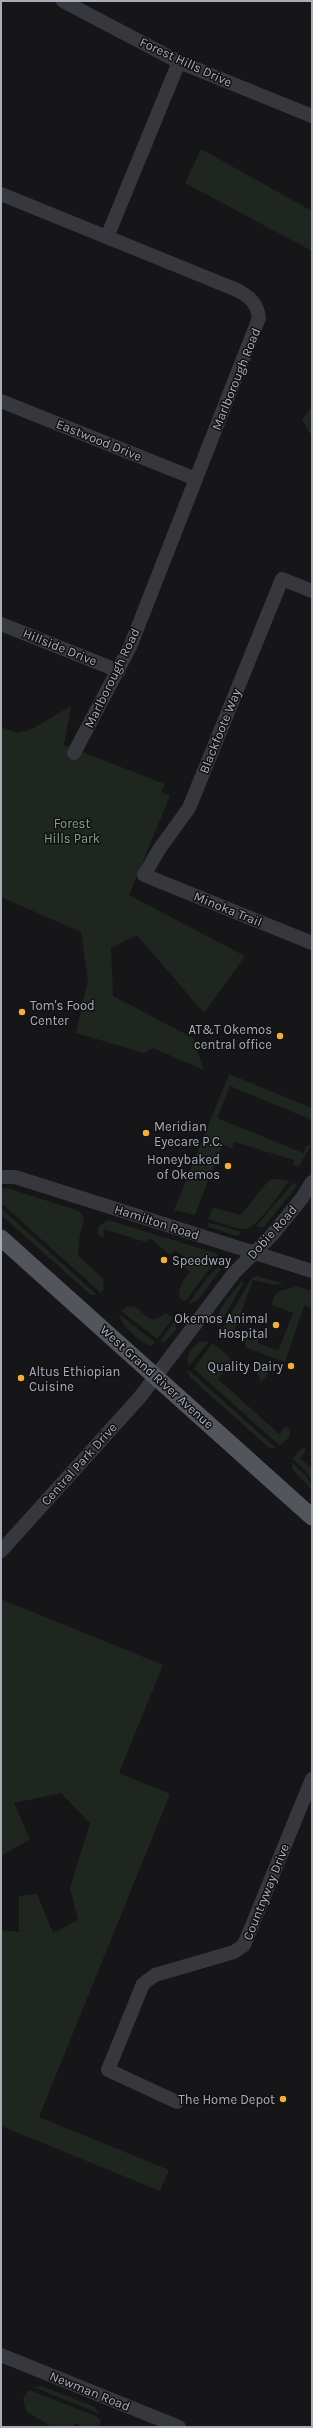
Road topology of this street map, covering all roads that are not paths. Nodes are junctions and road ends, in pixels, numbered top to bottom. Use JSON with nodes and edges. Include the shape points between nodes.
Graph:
{"nodes":[{"id":1,"x":63,"y":1,"type":"edge"},
{"id":2,"x":179,"y":62,"type":"junction"},
{"id":3,"x":312,"y":116,"type":"edge"},
{"id":4,"x":1,"y":194,"type":"edge"},
{"id":5,"x":107,"y":237,"type":"junction"},
{"id":6,"x":1,"y":401,"type":"edge"},
{"id":7,"x":196,"y":479,"type":"junction"},
{"id":8,"x":312,"y":592,"type":"edge"},
{"id":9,"x":1,"y":624,"type":"edge"},
{"id":10,"x":119,"y":671,"type":"junction"},
{"id":11,"x":74,"y":753,"type":"dead end"},
{"id":12,"x":144,"y":875,"type":"joint"},
{"id":13,"x":312,"y":943,"type":"edge"},
{"id":14,"x":1,"y":1177,"type":"edge"},
{"id":15,"x":312,"y":1182,"type":"edge"},
{"id":16,"x":1,"y":1238,"type":"edge"},
{"id":17,"x":254,"y":1253,"type":"junction"},
{"id":18,"x":312,"y":1271,"type":"edge"},
{"id":19,"x":156,"y":1376,"type":"junction"},
{"id":20,"x":312,"y":1517,"type":"edge"},
{"id":21,"x":1,"y":1551,"type":"edge"},
{"id":22,"x":312,"y":1779,"type":"edge"},
{"id":23,"x":177,"y":2102,"type":"dead end"},
{"id":24,"x":1,"y":2355,"type":"edge"},
{"id":25,"x":179,"y":2427,"type":"edge"}],
"edges":[{"from":1,"to":2,"type":"street","name":"Forest Hills Drive"},
{"from":2,"to":3,"type":"street","name":"Forest Hills Drive"},
{"from":2,"to":5,"type":"street"},
{"from":4,"to":5,"type":"street"},
{"from":5,"to":7,"type":"street","name":"Marlborough Road","via":[[237,290],[255,304],[258,325]]},
{"from":6,"to":7,"type":"street","name":"Eastwood Drive"},
{"from":7,"to":10,"type":"street","name":"Marlborough Road"},
{"from":8,"to":12,"type":"street","name":"Blackfoote Way","via":[[282,579],[189,808]]},
{"from":9,"to":10,"type":"street","name":"Hillside Drive"},
{"from":10,"to":11,"type":"street","name":"Marlborough Road"},
{"from":12,"to":13,"type":"street","name":"Minoka Trail"},
{"from":14,"to":17,"type":"street","name":"Hamilton Road","via":[[20,1179]]},
{"from":15,"to":17,"type":"street","name":"Dobie Road","via":[[287,1216]]},
{"from":16,"to":19,"type":"main road","name":"West Grand River Avenue"},
{"from":17,"to":18,"type":"street","name":"Hamilton Road"},
{"from":17,"to":19,"type":"street","name":"Dobie Road","via":[[234,1273]]},
{"from":19,"to":20,"type":"main road","name":"West Grand River Avenue"},
{"from":19,"to":21,"type":"street","name":"Central Park Drive"},
{"from":22,"to":23,"type":"street","name":"Countryway Drive","via":[[244,1945],[234,1952],[154,1975],[143,1984],[108,2070]]},
{"from":24,"to":25,"type":"street","name":"Newman Road"}]}
